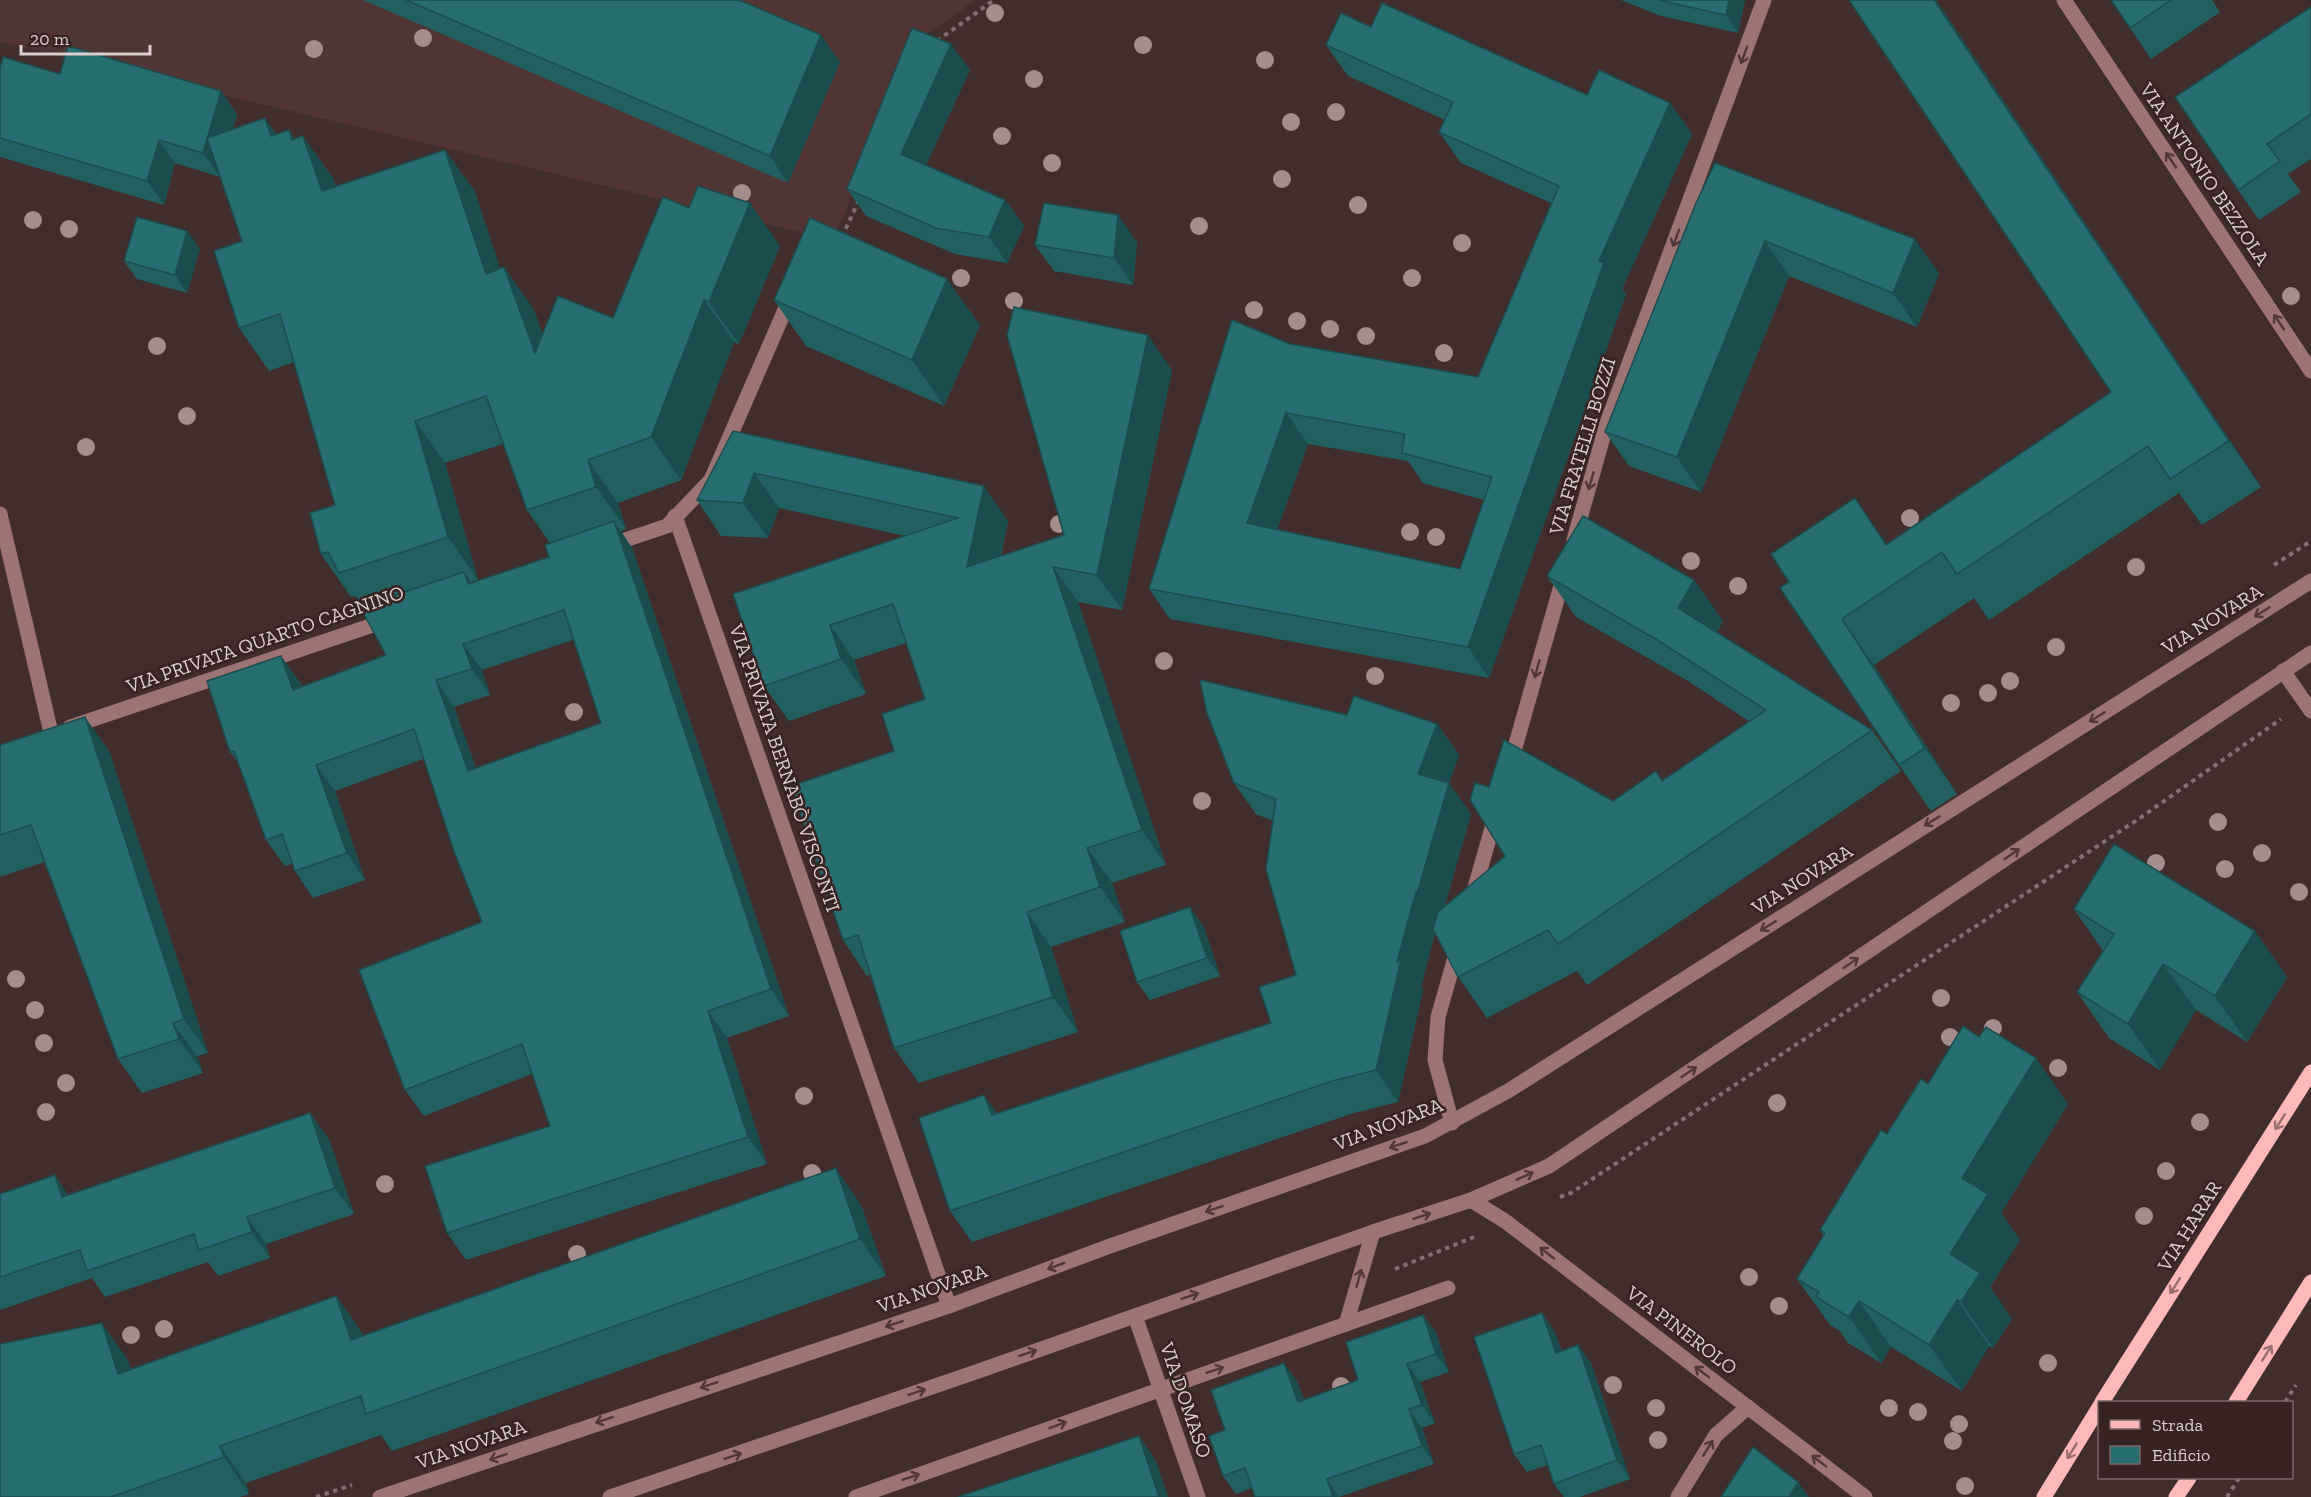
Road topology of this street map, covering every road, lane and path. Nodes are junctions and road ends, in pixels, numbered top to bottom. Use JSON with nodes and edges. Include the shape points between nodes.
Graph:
{"nodes":[{"id":1,"x":994,"y":0,"type":"edge"},
{"id":2,"x":1764,"y":0,"type":"edge"},
{"id":3,"x":2064,"y":0,"type":"edge"},
{"id":4,"x":928,"y":47,"type":"edge"},
{"id":5,"x":860,"y":197,"type":"edge"},
{"id":6,"x":840,"y":240,"type":"edge"},
{"id":7,"x":796,"y":285,"type":"edge"},
{"id":8,"x":2311,"y":371,"type":"edge"},
{"id":9,"x":0,"y":514,"type":"edge"},
{"id":10,"x":675,"y":516,"type":"junction"},
{"id":11,"x":589,"y":552,"type":"edge"},
{"id":12,"x":2311,"y":581,"type":"edge"},
{"id":13,"x":398,"y":616,"type":"edge"},
{"id":14,"x":2311,"y":653,"type":"edge"},
{"id":15,"x":2283,"y":671,"type":"junction"},
{"id":16,"x":2308,"y":706,"type":"edge"},
{"id":17,"x":1506,"y":777,"type":"edge"},
{"id":18,"x":1500,"y":800,"type":"edge"},
{"id":19,"x":1467,"y":914,"type":"edge"},
{"id":20,"x":1461,"y":937,"type":"edge"},
{"id":21,"x":2311,"y":1072,"type":"edge"},
{"id":22,"x":1452,"y":1123,"type":"junction"},
{"id":23,"x":1571,"y":1193,"type":"dead end"},
{"id":24,"x":1471,"y":1200,"type":"junction"},
{"id":25,"x":1373,"y":1232,"type":"junction"},
{"id":26,"x":2311,"y":1282,"type":"edge"},
{"id":27,"x":1448,"y":1288,"type":"dead end"},
{"id":28,"x":949,"y":1306,"type":"junction"},
{"id":29,"x":1135,"y":1316,"type":"junction"},
{"id":30,"x":1346,"y":1324,"type":"junction"},
{"id":31,"x":2296,"y":1385,"type":"dead end"},
{"id":32,"x":1159,"y":1388,"type":"junction"},
{"id":33,"x":2103,"y":1401,"type":"edge"},
{"id":34,"x":2237,"y":1401,"type":"edge"},
{"id":35,"x":2286,"y":1401,"type":"edge"},
{"id":36,"x":1748,"y":1407,"type":"junction"},
{"id":37,"x":2098,"y":1409,"type":"edge"},
{"id":38,"x":2188,"y":1479,"type":"edge"},
{"id":39,"x":2238,"y":1479,"type":"edge"},
{"id":40,"x":380,"y":1497,"type":"edge"},
{"id":41,"x":610,"y":1497,"type":"edge"},
{"id":42,"x":856,"y":1497,"type":"edge"},
{"id":43,"x":1198,"y":1497,"type":"edge"},
{"id":44,"x":1678,"y":1497,"type":"edge"},
{"id":45,"x":1865,"y":1497,"type":"edge"},
{"id":46,"x":2044,"y":1497,"type":"edge"},
{"id":47,"x":2176,"y":1497,"type":"edge"},
{"id":48,"x":2227,"y":1497,"type":"edge"}],
"edges":[{"from":1,"to":4,"type":"path"},
{"from":2,"to":17,"type":"street","name":"VIA FRATELLI BOZZI","one_way":true,"via":[[1607,423]]},
{"from":8,"to":3,"type":"street","name":"VIA ANTONIO BEZZOLA","one_way":true},
{"from":5,"to":6,"type":"path"},
{"from":7,"to":10,"type":"street","via":[[711,480]]},
{"from":9,"to":13,"type":"street","name":"VIA PRIVATA QUARTO CAGNINO","via":[[46,735]]},
{"from":10,"to":11,"type":"street","via":[[667,526]]},
{"from":10,"to":28,"type":"street","name":"VIA PRIVATA BERNABÒ VISCONTI"},
{"from":12,"to":22,"type":"street","name":"VIA NOVARA","one_way":true},
{"from":14,"to":15,"type":"street"},
{"from":15,"to":16,"type":"street"},
{"from":24,"to":15,"type":"street","one_way":true,"via":[[1549,1166]]},
{"from":16,"to":23,"type":"path"},
{"from":18,"to":19,"type":"street"},
{"from":20,"to":22,"type":"street","via":[[1438,1017],[1435,1060]]},
{"from":21,"to":33,"type":"main road","name":"VIA HARAR","one_way":true},
{"from":22,"to":28,"type":"street","name":"VIA NOVARA","one_way":true},
{"from":25,"to":24,"type":"street","one_way":true},
{"from":36,"to":24,"type":"street","name":"VIA PINEROLO","one_way":true,"via":[[1505,1221]]},
{"from":29,"to":25,"type":"street","one_way":true},
{"from":30,"to":25,"type":"street","one_way":true},
{"from":34,"to":26,"type":"main road","one_way":true},
{"from":27,"to":30,"type":"street"},
{"from":28,"to":40,"type":"street","name":"VIA NOVARA","one_way":true},
{"from":29,"to":32,"type":"street","name":"VIA DOMASO"},
{"from":41,"to":29,"type":"street","one_way":true},
{"from":32,"to":30,"type":"street","one_way":true},
{"from":31,"to":35,"type":"path"},
{"from":42,"to":32,"type":"street","one_way":true},
{"from":32,"to":43,"type":"street","name":"VIA DOMASO"},
{"from":44,"to":36,"type":"street","one_way":true,"via":[[1716,1435]]},
{"from":45,"to":36,"type":"street","name":"VIA PINEROLO","one_way":true},
{"from":37,"to":46,"type":"main road","name":"VIA HARAR","one_way":true},
{"from":38,"to":47,"type":"main road"},
{"from":39,"to":48,"type":"path"}]}
